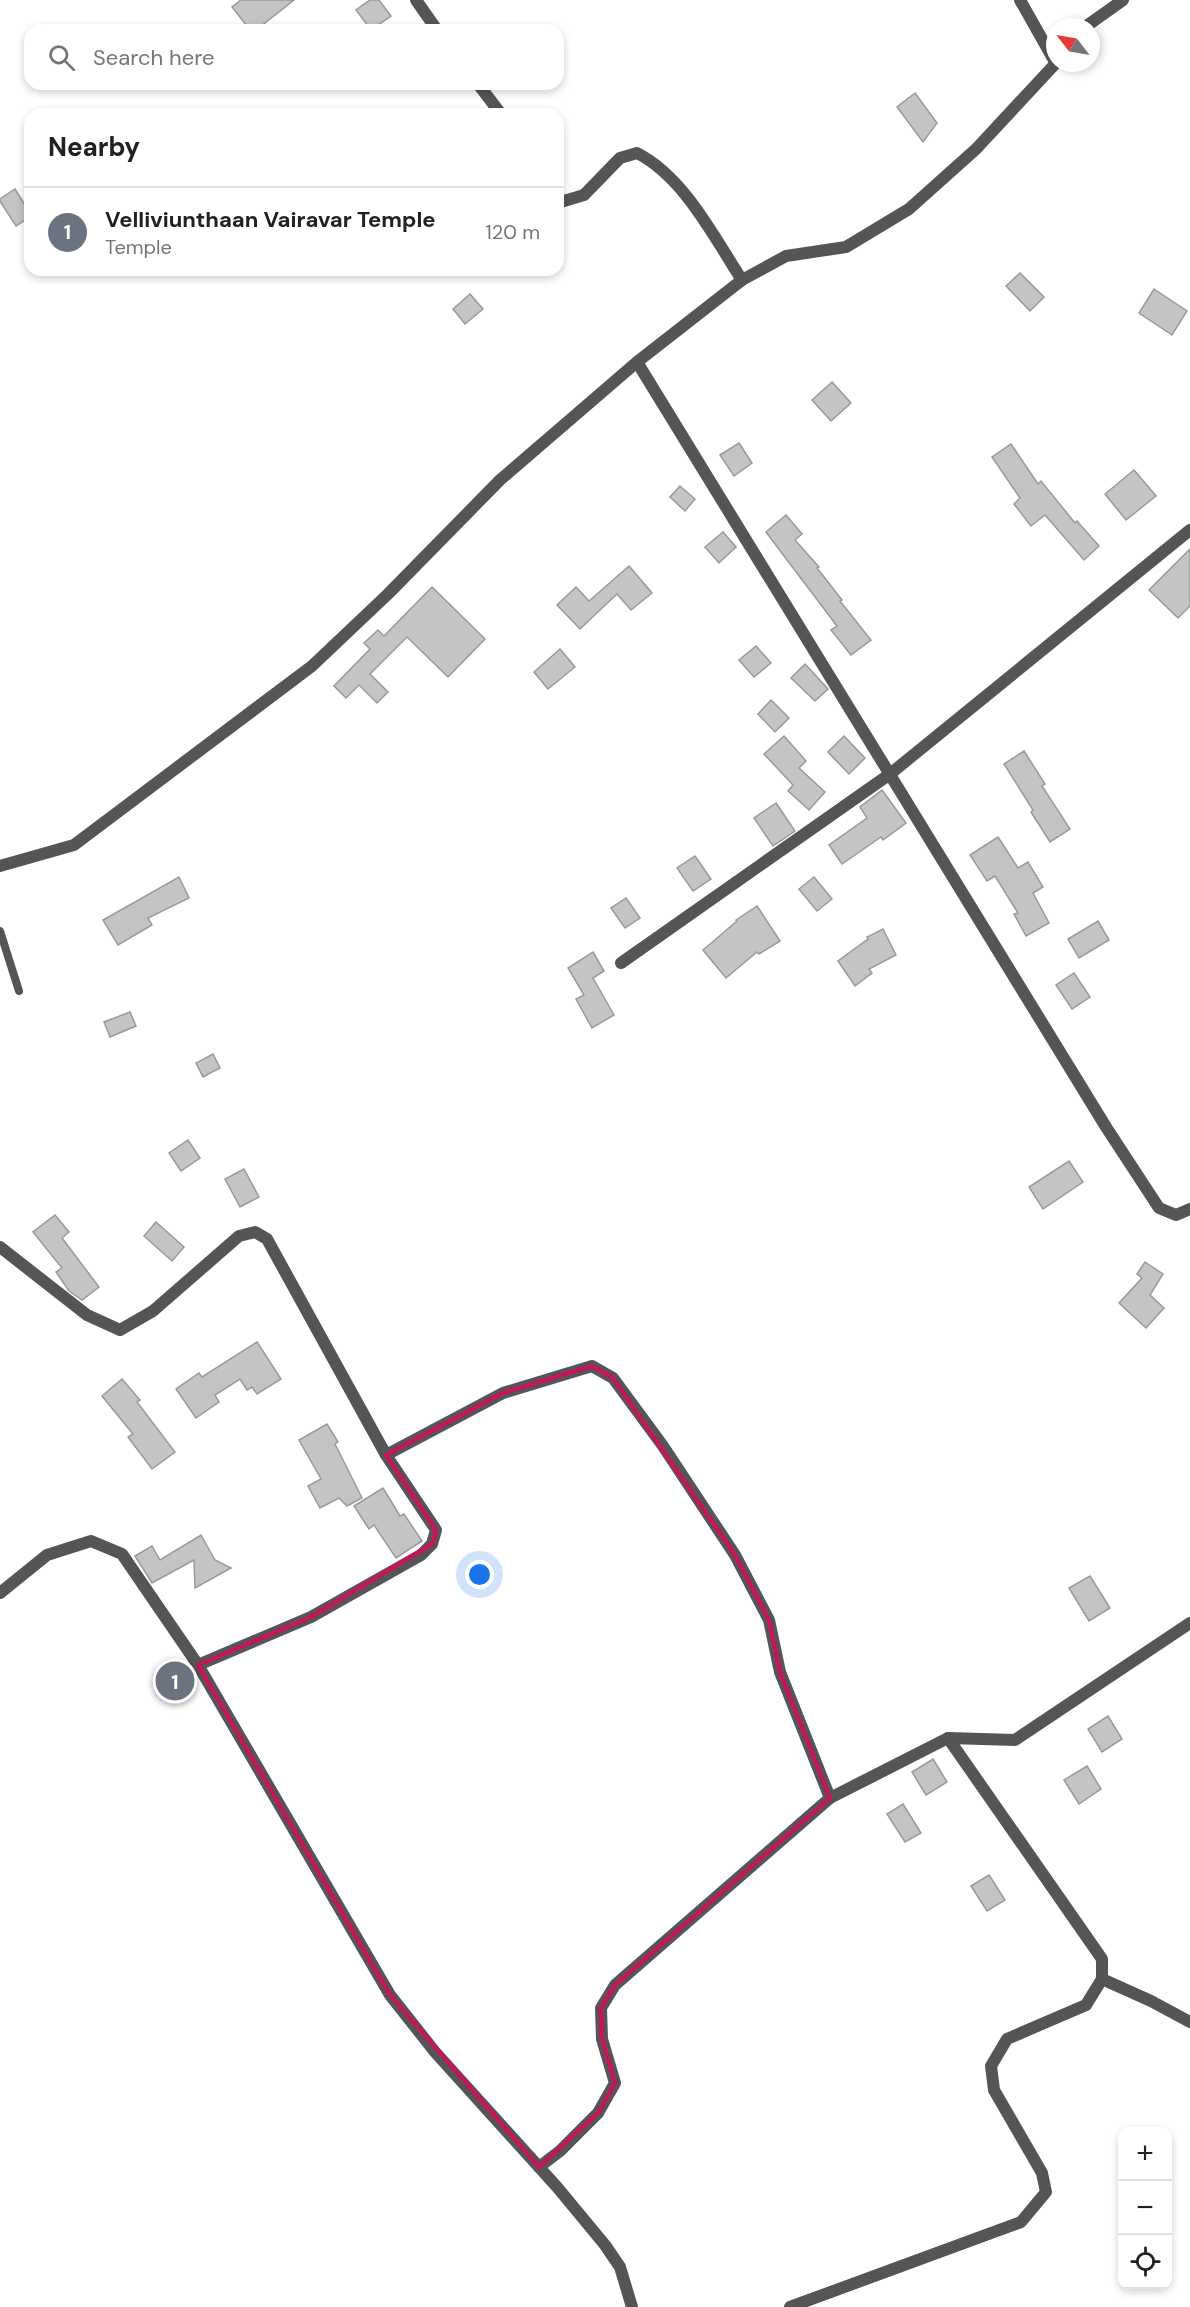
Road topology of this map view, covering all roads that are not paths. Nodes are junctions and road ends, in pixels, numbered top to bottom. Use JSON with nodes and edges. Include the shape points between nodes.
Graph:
{"nodes":[{"id":1,"x":416,"y":0,"type":"edge"},
{"id":2,"x":1020,"y":0,"type":"edge"},
{"id":3,"x":1123,"y":0,"type":"edge"},
{"id":4,"x":1098,"y":18,"type":"edge"},
{"id":5,"x":433,"y":24,"type":"edge"},
{"id":6,"x":1046,"y":46,"type":"edge"},
{"id":7,"x":1046,"y":72,"type":"edge"},
{"id":8,"x":483,"y":90,"type":"edge"},
{"id":9,"x":496,"y":108,"type":"edge"},
{"id":10,"x":564,"y":201,"type":"edge"},
{"id":11,"x":742,"y":280,"type":"junction"},
{"id":12,"x":637,"y":362,"type":"junction"},
{"id":13,"x":1190,"y":530,"type":"edge"},
{"id":14,"x":890,"y":774,"type":"junction"},
{"id":15,"x":0,"y":866,"type":"edge"},
{"id":16,"x":0,"y":931,"type":"edge"},
{"id":17,"x":621,"y":963,"type":"dead end"},
{"id":18,"x":19,"y":992,"type":"dead end"},
{"id":19,"x":1190,"y":1209,"type":"edge"},
{"id":20,"x":0,"y":1247,"type":"edge"},
{"id":21,"x":386,"y":1455,"type":"junction"},
{"id":22,"x":0,"y":1593,"type":"edge"},
{"id":23,"x":1190,"y":1623,"type":"edge"},
{"id":24,"x":198,"y":1665,"type":"junction"},
{"id":25,"x":948,"y":1738,"type":"junction"},
{"id":26,"x":830,"y":1798,"type":"junction"},
{"id":27,"x":1102,"y":1979,"type":"junction"},
{"id":28,"x":1190,"y":2022,"type":"edge"},
{"id":29,"x":539,"y":2167,"type":"junction"},
{"id":30,"x":632,"y":2307,"type":"edge"},
{"id":31,"x":790,"y":2307,"type":"edge"}],
"edges":[{"from":1,"to":5,"type":"street"},
{"from":2,"to":6,"type":"street"},
{"from":3,"to":4,"type":"street"},
{"from":7,"to":11,"type":"street","via":[[976,149],[909,209],[846,247],[786,256]]},
{"from":8,"to":9,"type":"street"},
{"from":10,"to":11,"type":"street","via":[[584,195],[620,159],[638,153],[651,160],[692,203]]},
{"from":11,"to":12,"type":"street"},
{"from":12,"to":14,"type":"street"},
{"from":12,"to":15,"type":"street","via":[[500,480],[312,666],[74,845]]},
{"from":13,"to":14,"type":"street"},
{"from":14,"to":17,"type":"street"},
{"from":14,"to":19,"type":"street","via":[[1159,1209],[1176,1215]]},
{"from":16,"to":18,"type":"lane"},
{"from":20,"to":21,"type":"street","via":[[87,1315],[120,1330],[153,1311],[239,1236],[255,1232],[267,1239]]},
{"from":21,"to":24,"type":"street","via":[[436,1530],[432,1544],[421,1555],[310,1617]]},
{"from":21,"to":26,"type":"street","via":[[503,1393],[592,1366],[613,1378],[735,1556],[769,1620],[780,1672]]},
{"from":22,"to":24,"type":"street","via":[[47,1555],[91,1541],[122,1554]]},
{"from":23,"to":25,"type":"street","via":[[1015,1740]]},
{"from":24,"to":29,"type":"street","via":[[390,1995],[435,2052]]},
{"from":25,"to":26,"type":"street"},
{"from":25,"to":27,"type":"street","via":[[1102,1959]]},
{"from":26,"to":29,"type":"street","via":[[615,1985],[600,2008],[602,2039],[615,2083],[598,2113]]},
{"from":27,"to":28,"type":"street"},
{"from":27,"to":31,"type":"street","via":[[1086,2005],[1007,2039],[991,2066],[994,2090],[1042,2173],[1046,2192],[1021,2222]]},
{"from":29,"to":30,"type":"street","via":[[620,2267]]}]}
